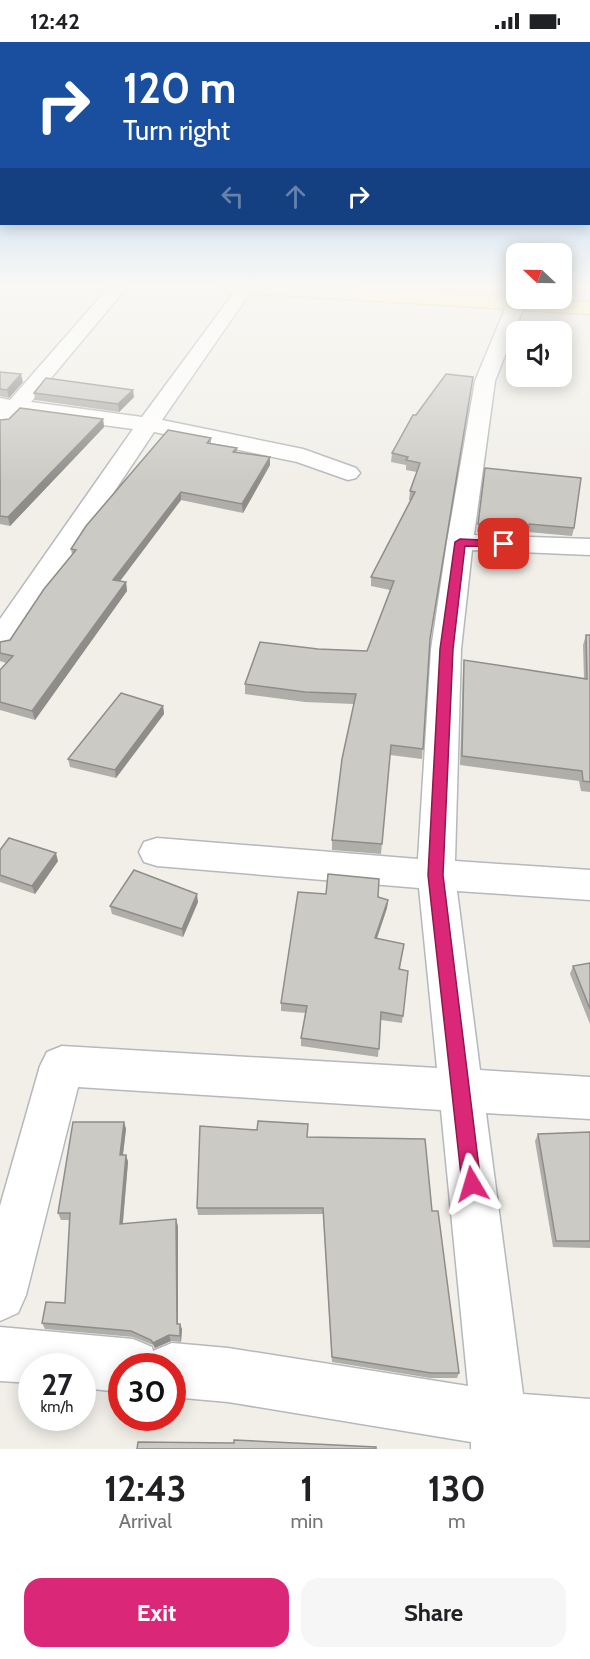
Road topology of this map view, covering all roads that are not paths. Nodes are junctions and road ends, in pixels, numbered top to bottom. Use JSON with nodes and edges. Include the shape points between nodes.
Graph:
{"nodes":[{"id":1,"x":59,"y":353,"type":"edge"},
{"id":2,"x":195,"y":353,"type":"edge"},
{"id":3,"x":496,"y":353,"type":"edge"},
{"id":4,"x":5,"y":412,"type":"edge"},
{"id":5,"x":148,"y":424,"type":"junction"},
{"id":6,"x":348,"y":473,"type":"dead end"},
{"id":7,"x":460,"y":542,"type":"junction"},
{"id":8,"x":590,"y":547,"type":"edge"},
{"id":9,"x":0,"y":641,"type":"edge"},
{"id":10,"x":157,"y":852,"type":"dead end"},
{"id":11,"x":436,"y":875,"type":"junction"},
{"id":12,"x":590,"y":885,"type":"edge"},
{"id":13,"x":461,"y":1090,"type":"junction"},
{"id":14,"x":590,"y":1098,"type":"edge"},
{"id":15,"x":0,"y":1295,"type":"edge"},
{"id":16,"x":0,"y":1354,"type":"edge"},
{"id":17,"x":108,"y":1364,"type":"edge"},
{"id":18,"x":186,"y":1371,"type":"edge"},
{"id":19,"x":590,"y":1427,"type":"edge"},
{"id":20,"x":499,"y":1434,"type":"edge"}],
"edges":[{"from":1,"to":4,"type":"street"},
{"from":2,"to":5,"type":"street"},
{"from":3,"to":7,"type":"street","via":[[485,381]]},
{"from":4,"to":5,"type":"street"},
{"from":5,"to":6,"type":"street","via":[[303,456]]},
{"from":5,"to":9,"type":"street"},
{"from":7,"to":8,"type":"street"},
{"from":7,"to":11,"type":"street","via":[[446,649]]},
{"from":10,"to":11,"type":"street"},
{"from":11,"to":12,"type":"street"},
{"from":11,"to":13,"type":"street"},
{"from":13,"to":14,"type":"street"},
{"from":13,"to":15,"type":"street","via":[[62,1066]]},
{"from":13,"to":20,"type":"street"},
{"from":16,"to":17,"type":"street"},
{"from":18,"to":20,"type":"street","via":[[228,1375]]},
{"from":19,"to":20,"type":"street"}]}
